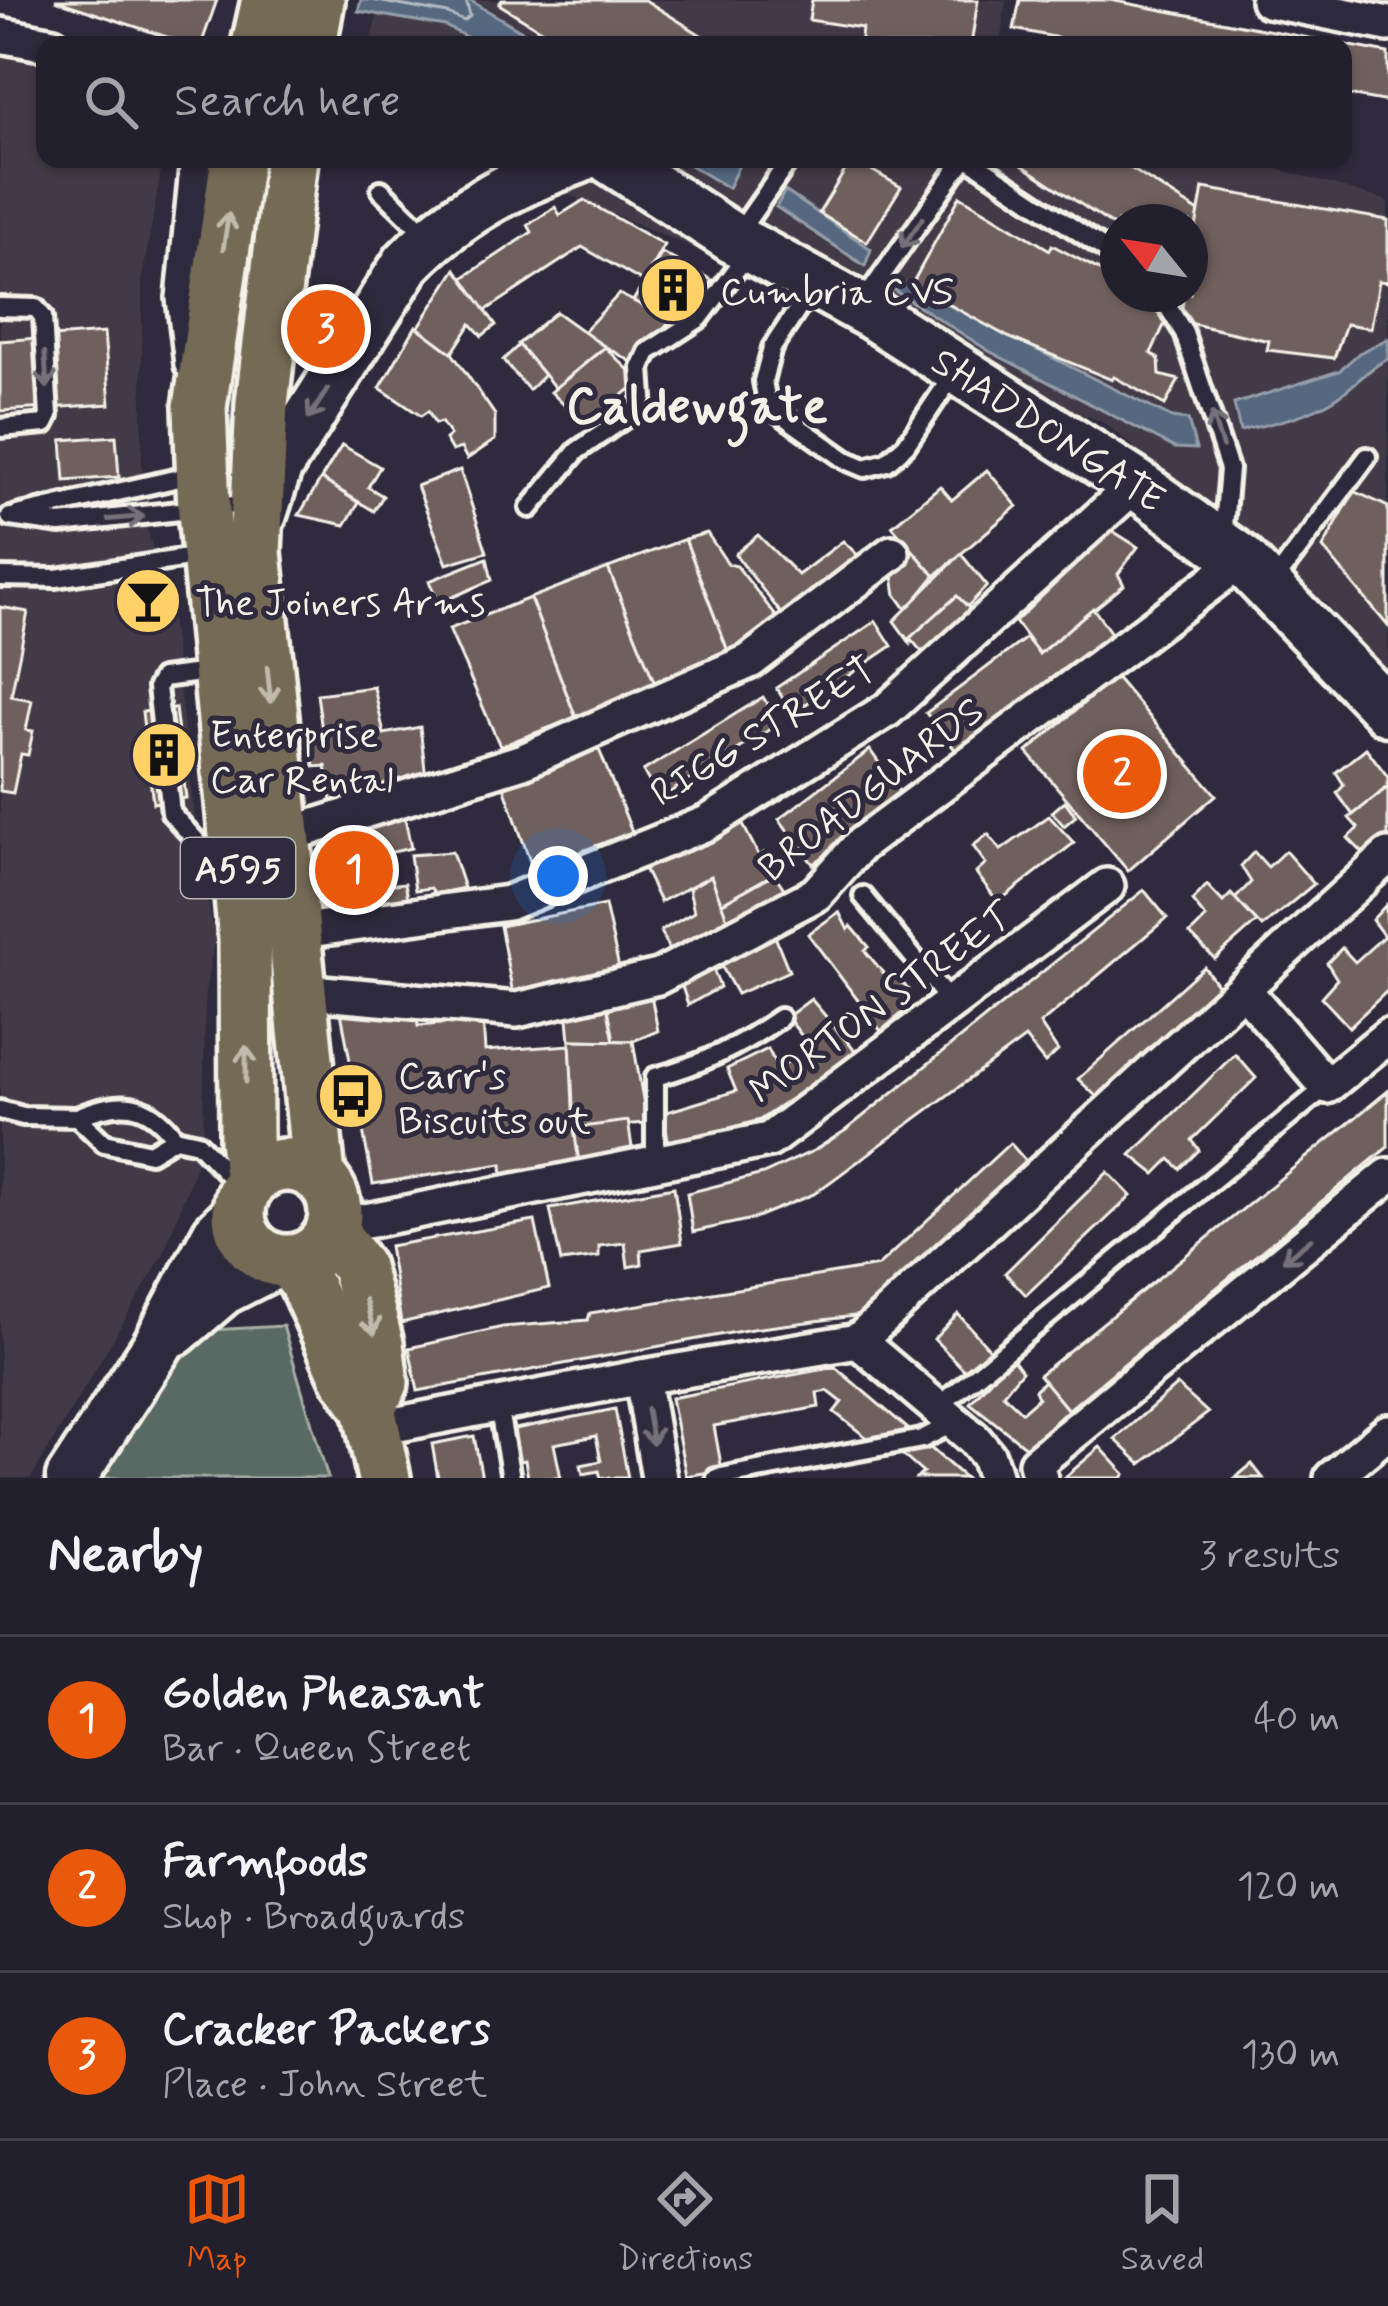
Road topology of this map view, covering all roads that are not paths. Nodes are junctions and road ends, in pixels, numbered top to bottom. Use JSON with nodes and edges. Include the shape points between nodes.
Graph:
{"nodes":[{"id":1,"x":268,"y":0,"type":"edge"},
{"id":2,"x":318,"y":0,"type":"edge"},
{"id":3,"x":1268,"y":0,"type":"edge"},
{"id":4,"x":1388,"y":24,"type":"edge"},
{"id":5,"x":0,"y":34,"type":"edge"},
{"id":6,"x":260,"y":36,"type":"edge"},
{"id":7,"x":312,"y":36,"type":"edge"},
{"id":8,"x":36,"y":41,"type":"edge"},
{"id":9,"x":197,"y":168,"type":"edge"},
{"id":10,"x":236,"y":168,"type":"edge"},
{"id":11,"x":290,"y":168,"type":"edge"},
{"id":12,"x":552,"y":168,"type":"edge"},
{"id":13,"x":624,"y":168,"type":"edge"},
{"id":14,"x":785,"y":168,"type":"edge"},
{"id":15,"x":960,"y":168,"type":"edge"},
{"id":16,"x":981,"y":168,"type":"edge"},
{"id":17,"x":381,"y":190,"type":"dead end"},
{"id":18,"x":430,"y":239,"type":"junction"},
{"id":19,"x":743,"y":243,"type":"junction"},
{"id":20,"x":1100,"y":247,"type":"edge"},
{"id":21,"x":815,"y":283,"type":"junction"},
{"id":22,"x":859,"y":307,"type":"junction"},
{"id":23,"x":0,"y":308,"type":"edge"},
{"id":24,"x":1171,"y":312,"type":"edge"},
{"id":25,"x":957,"y":369,"type":"junction"},
{"id":26,"x":200,"y":407,"type":"junction"},
{"id":27,"x":0,"y":428,"type":"edge"},
{"id":28,"x":1366,"y":457,"type":"dead end"},
{"id":29,"x":1136,"y":484,"type":"junction"},
{"id":30,"x":530,"y":508,"type":"dead end"},
{"id":31,"x":5,"y":514,"type":"edge"},
{"id":32,"x":231,"y":518,"type":"junction"},
{"id":33,"x":892,"y":553,"type":"dead end"},
{"id":34,"x":1245,"y":564,"type":"junction"},
{"id":35,"x":0,"y":577,"type":"edge"},
{"id":36,"x":1388,"y":711,"type":"edge"},
{"id":37,"x":284,"y":836,"type":"junction"},
{"id":38,"x":1388,"y":856,"type":"edge"},
{"id":39,"x":1107,"y":886,"type":"dead end"},
{"id":40,"x":863,"y":896,"type":"dead end"},
{"id":41,"x":294,"y":932,"type":"junction"},
{"id":42,"x":1243,"y":989,"type":"junction"},
{"id":43,"x":298,"y":994,"type":"junction"},
{"id":44,"x":951,"y":1004,"type":"junction"},
{"id":45,"x":780,"y":1018,"type":"dead end"},
{"id":46,"x":1388,"y":1036,"type":"edge"},
{"id":47,"x":1327,"y":1086,"type":"junction"},
{"id":48,"x":0,"y":1110,"type":"edge"},
{"id":49,"x":77,"y":1117,"type":"junction"},
{"id":50,"x":175,"y":1138,"type":"junction"},
{"id":51,"x":655,"y":1164,"type":"junction"},
{"id":52,"x":1388,"y":1176,"type":"edge"},
{"id":53,"x":244,"y":1194,"type":"junction"},
{"id":54,"x":329,"y":1208,"type":"junction"},
{"id":55,"x":284,"y":1261,"type":"junction"},
{"id":56,"x":858,"y":1341,"type":"junction"},
{"id":57,"x":157,"y":1346,"type":"junction"},
{"id":58,"x":642,"y":1377,"type":"junction"},
{"id":59,"x":498,"y":1405,"type":"junction"},
{"id":60,"x":947,"y":1414,"type":"junction"},
{"id":61,"x":1388,"y":1432,"type":"edge"},
{"id":62,"x":376,"y":1438,"type":"edge"},
{"id":63,"x":1038,"y":1471,"type":"edge"},
{"id":64,"x":71,"y":1478,"type":"edge"},
{"id":65,"x":511,"y":1478,"type":"edge"},
{"id":66,"x":659,"y":1478,"type":"edge"},
{"id":67,"x":716,"y":1478,"type":"edge"},
{"id":68,"x":995,"y":1478,"type":"edge"},
{"id":69,"x":1332,"y":1478,"type":"edge"}],
"edges":[{"from":1,"to":6,"type":"main road"},
{"from":2,"to":7,"type":"main road"},
{"from":3,"to":4,"type":"street"},
{"from":5,"to":8,"type":"street"},
{"from":9,"to":26,"type":"street","via":[[184,298]]},
{"from":26,"to":10,"type":"main road","number":"A595","one_way":true},
{"from":11,"to":32,"type":"main road","number":"A595","via":[[262,403]]},
{"from":12,"to":18,"type":"main road"},
{"from":13,"to":19,"type":"main road","name":"SHADDONGATE"},
{"from":14,"to":19,"type":"lane"},
{"from":15,"to":22,"type":"lane","one_way":true},
{"from":16,"to":20,"type":"lane"},
{"from":17,"to":18,"type":"lane"},
{"from":18,"to":32,"type":"main road","one_way":true,"via":[[406,263],[277,468]]},
{"from":19,"to":21,"type":"main road","name":"SHADDONGATE"},
{"from":19,"to":30,"type":"lane","via":[[700,318],[648,352],[638,409],[577,451]]},
{"from":21,"to":22,"type":"main road","name":"SHADDONGATE"},
{"from":21,"to":25,"type":"lane","via":[[772,348],[763,380],[775,410],[845,460],[865,468],[886,462]]},
{"from":22,"to":25,"type":"main road","name":"SHADDONGATE"},
{"from":23,"to":27,"type":"lane","one_way":true,"via":[[36,308],[43,317],[49,416],[33,428]]},
{"from":34,"to":24,"type":"lane","one_way":true,"via":[[1229,469]]},
{"from":25,"to":29,"type":"main road","name":"SHADDONGATE"},
{"from":26,"to":32,"type":"main road","number":"A595"},
{"from":28,"to":34,"type":"lane"},
{"from":29,"to":34,"type":"main road","name":"SHADDONGATE"},
{"from":29,"to":41,"type":"street","name":"RIGG STREET","via":[[887,710],[707,823],[508,903]]},
{"from":31,"to":32,"type":"lane","one_way":true,"via":[[60,524]]},
{"from":31,"to":32,"type":"lane","via":[[179,478]]},
{"from":32,"to":35,"type":"lane","via":[[56,578]]},
{"from":32,"to":37,"type":"main road","number":"A595","one_way":true},
{"from":53,"to":32,"type":"main road","number":"A595","one_way":true,"via":[[246,976],[219,671]]},
{"from":33,"to":37,"type":"street","via":[[750,661],[523,761]]},
{"from":34,"to":36,"type":"main road","name":"SHADDONGATE"},
{"from":34,"to":43,"type":"street","name":"BROADGUARDS","via":[[860,844],[816,894],[658,976],[517,1010]]},
{"from":37,"to":41,"type":"main road","number":"A595"},
{"from":38,"to":42,"type":"street"},
{"from":39,"to":44,"type":"street","name":"MORTON STREET"},
{"from":40,"to":44,"type":"lane"},
{"from":41,"to":43,"type":"main road","number":"A595"},
{"from":42,"to":47,"type":"street"},
{"from":42,"to":56,"type":"street"},
{"from":43,"to":54,"type":"main road","number":"A595"},
{"from":44,"to":51,"type":"street","name":"MORTON STREET","via":[[769,1139]]},
{"from":45,"to":51,"type":"lane","via":[[700,1065],[655,1077]]},
{"from":46,"to":47,"type":"street"},
{"from":47,"to":60,"type":"lane"},
{"from":48,"to":49,"type":"lane"},
{"from":49,"to":50,"type":"lane","via":[[104,1143],[150,1153]]},
{"from":49,"to":50,"type":"lane","via":[[111,1102],[158,1114]]},
{"from":50,"to":53,"type":"lane","via":[[198,1143]]},
{"from":51,"to":54,"type":"street","name":"MORTON STREET","via":[[366,1221]]},
{"from":52,"to":63,"type":"street","one_way":true},
{"from":53,"to":54,"type":"main road","via":[[276,1165],[306,1168]]},
{"from":53,"to":55,"type":"main road","via":[[240,1226],[255,1250]]},
{"from":53,"to":57,"type":"main road"},
{"from":54,"to":55,"type":"main road","via":[[315,1253]]},
{"from":54,"to":62,"type":"main road","number":"A595","one_way":true,"via":[[357,1267],[377,1344]]},
{"from":55,"to":57,"type":"main road","via":[[223,1290]]},
{"from":55,"to":62,"type":"main road","via":[[304,1280]]},
{"from":56,"to":58,"type":"street"},
{"from":56,"to":60,"type":"street"},
{"from":57,"to":64,"type":"main road"},
{"from":58,"to":59,"type":"street"},
{"from":58,"to":66,"type":"street","one_way":true},
{"from":59,"to":62,"type":"street"},
{"from":59,"to":65,"type":"lane"},
{"from":60,"to":67,"type":"lane","via":[[922,1438]]},
{"from":60,"to":68,"type":"street","via":[[988,1456]]},
{"from":61,"to":69,"type":"street"}]}
